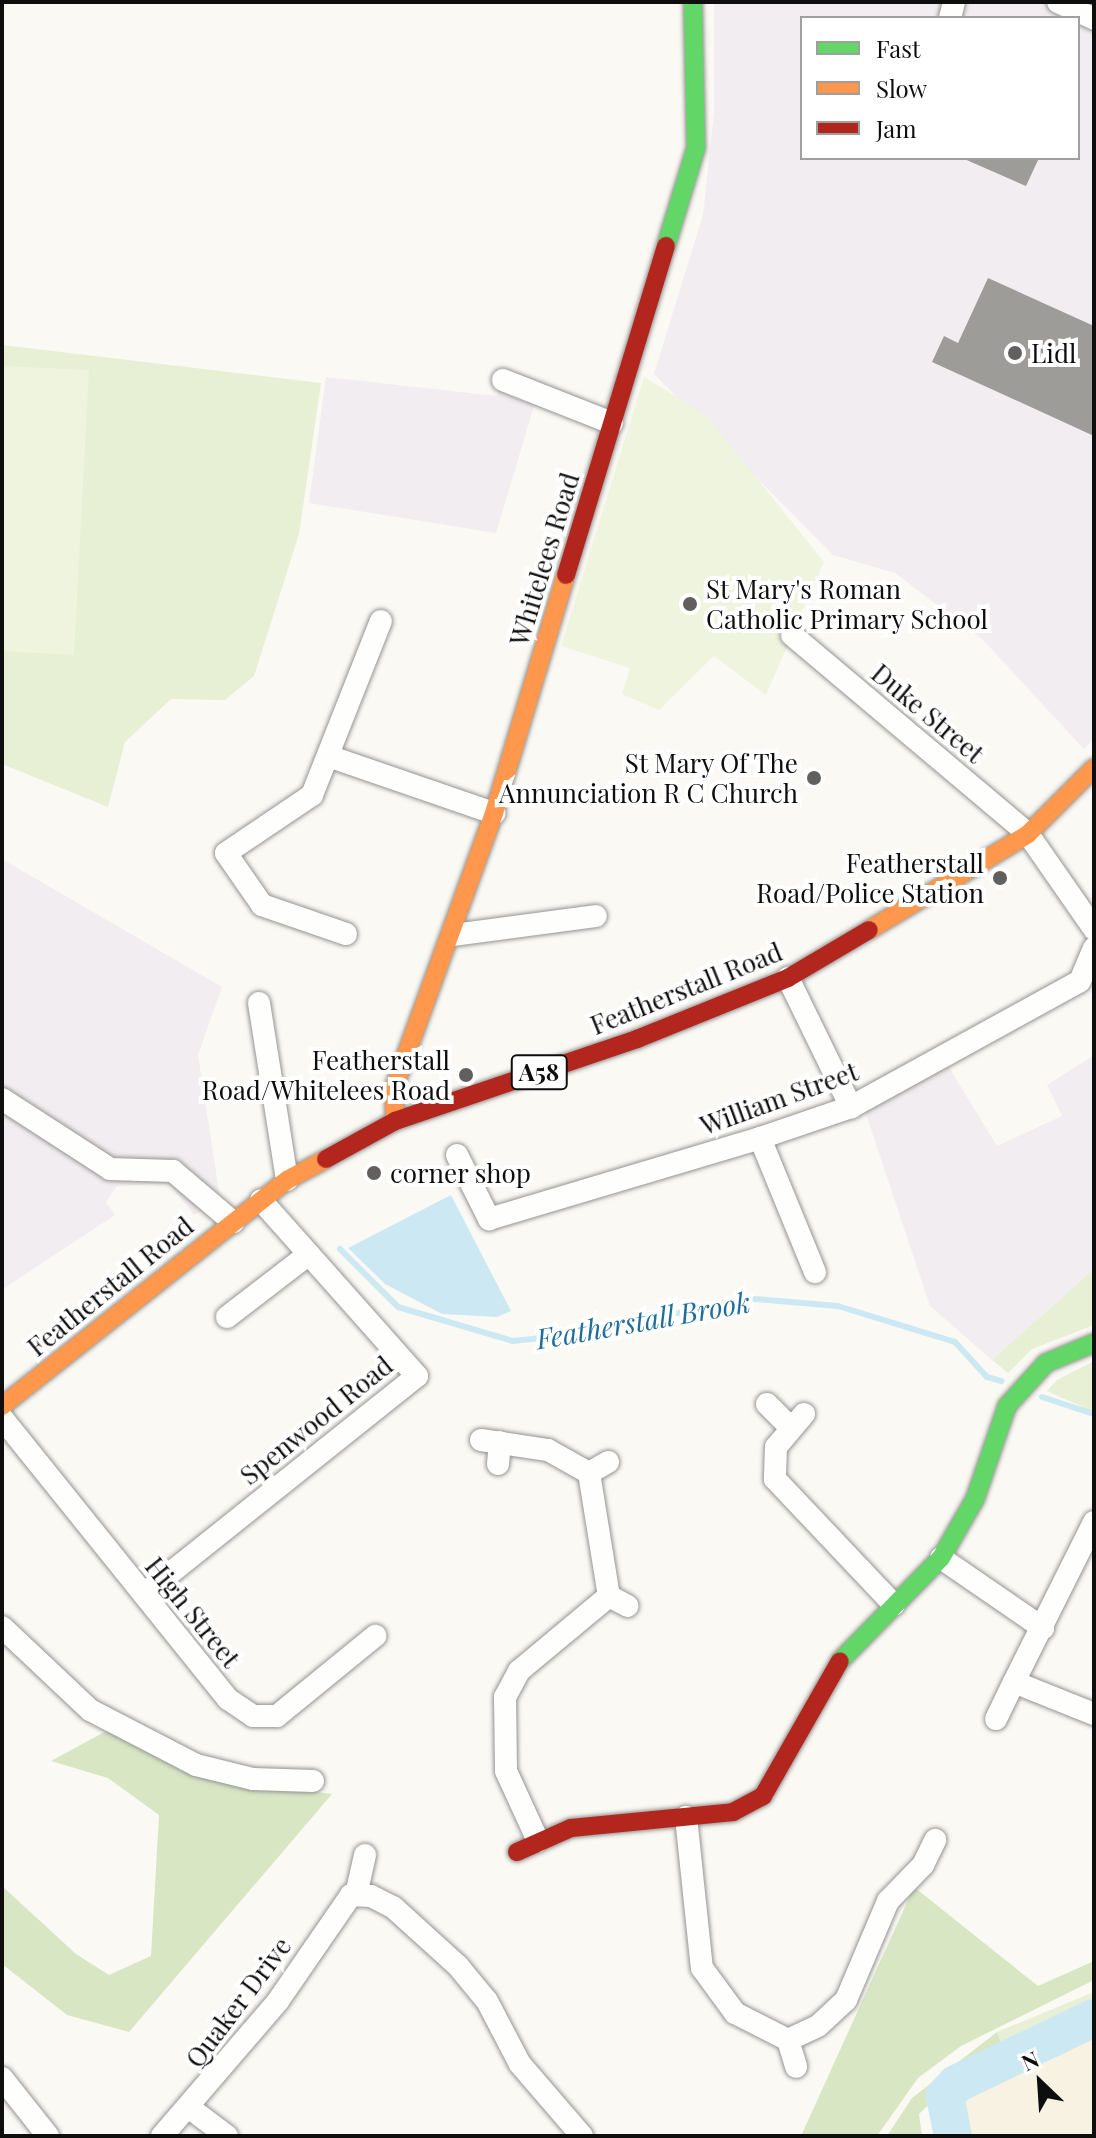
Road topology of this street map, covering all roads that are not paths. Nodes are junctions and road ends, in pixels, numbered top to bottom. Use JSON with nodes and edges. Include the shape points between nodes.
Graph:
{"nodes":[{"id":1,"x":693,"y":2,"type":"edge"},
{"id":2,"x":1058,"y":2,"type":"edge"},
{"id":3,"x":1094,"y":19,"type":"edge"},
{"id":4,"x":503,"y":380,"type":"dead end"},
{"id":5,"x":612,"y":423,"type":"junction"},
{"id":6,"x":381,"y":621,"type":"dead end"},
{"id":7,"x":792,"y":635,"type":"dead end"},
{"id":8,"x":328,"y":756,"type":"junction"},
{"id":9,"x":1094,"y":768,"type":"edge"},
{"id":10,"x":494,"y":813,"type":"junction"},
{"id":11,"x":1028,"y":834,"type":"junction"},
{"id":12,"x":596,"y":916,"type":"dead end"},
{"id":13,"x":1094,"y":929,"type":"edge"},
{"id":14,"x":346,"y":934,"type":"dead end"},
{"id":15,"x":454,"y":935,"type":"junction"},
{"id":16,"x":1094,"y":948,"type":"edge"},
{"id":17,"x":788,"y":978,"type":"junction"},
{"id":18,"x":259,"y":1003,"type":"dead end"},
{"id":19,"x":2,"y":1099,"type":"edge"},
{"id":20,"x":851,"y":1107,"type":"junction"},
{"id":21,"x":395,"y":1121,"type":"junction"},
{"id":22,"x":760,"y":1138,"type":"junction"},
{"id":23,"x":457,"y":1155,"type":"dead end"},
{"id":24,"x":287,"y":1180,"type":"junction"},
{"id":25,"x":261,"y":1200,"type":"junction"},
{"id":26,"x":233,"y":1222,"type":"junction"},
{"id":27,"x":309,"y":1254,"type":"junction"},
{"id":28,"x":815,"y":1272,"type":"dead end"},
{"id":29,"x":227,"y":1317,"type":"dead end"},
{"id":30,"x":1094,"y":1343,"type":"edge"},
{"id":31,"x":767,"y":1404,"type":"dead end"},
{"id":32,"x":2,"y":1406,"type":"edge"},
{"id":33,"x":2,"y":1418,"type":"edge"},
{"id":34,"x":493,"y":1449,"type":"dead end"},
{"id":35,"x":1094,"y":1522,"type":"edge"},
{"id":36,"x":941,"y":1558,"type":"junction"},
{"id":37,"x":144,"y":1594,"type":"junction"},
{"id":38,"x":894,"y":1605,"type":"junction"},
{"id":39,"x":2,"y":1627,"type":"edge"},
{"id":40,"x":1043,"y":1628,"type":"junction"},
{"id":41,"x":375,"y":1636,"type":"dead end"},
{"id":42,"x":1014,"y":1682,"type":"junction"},
{"id":43,"x":1094,"y":1714,"type":"edge"},
{"id":44,"x":996,"y":1719,"type":"dead end"},
{"id":45,"x":313,"y":1781,"type":"dead end"},
{"id":46,"x":686,"y":1817,"type":"junction"},
{"id":47,"x":935,"y":1840,"type":"dead end"},
{"id":48,"x":538,"y":1841,"type":"junction"},
{"id":49,"x":517,"y":1852,"type":"dead end"},
{"id":50,"x":365,"y":1855,"type":"dead end"},
{"id":51,"x":354,"y":1895,"type":"junction"},
{"id":52,"x":788,"y":2040,"type":"junction"},
{"id":53,"x":796,"y":2067,"type":"dead end"},
{"id":54,"x":2,"y":2078,"type":"edge"},
{"id":55,"x":191,"y":2109,"type":"junction"},
{"id":56,"x":48,"y":2136,"type":"edge"},
{"id":57,"x":162,"y":2136,"type":"edge"},
{"id":58,"x":227,"y":2136,"type":"edge"},
{"id":59,"x":582,"y":2136,"type":"edge"}],
"edges":[{"from":1,"to":5,"type":"main road","name":"Whitelees Road","via":[[696,148]]},
{"from":2,"to":3,"type":"street"},
{"from":4,"to":5,"type":"street"},
{"from":5,"to":10,"type":"main road","name":"Whitelees Road"},
{"from":6,"to":8,"type":"street"},
{"from":7,"to":11,"type":"street","name":"Duke Street"},
{"from":8,"to":10,"type":"street"},
{"from":8,"to":14,"type":"street","via":[[312,795],[226,853],[262,905]]},
{"from":9,"to":11,"type":"main road","name":"Featherstall Road","number":"A58"},
{"from":10,"to":15,"type":"main road","name":"Whitelees Road"},
{"from":11,"to":13,"type":"street","name":"Duke Street"},
{"from":11,"to":17,"type":"main road","name":"Featherstall Road","number":"A58"},
{"from":12,"to":15,"type":"street"},
{"from":15,"to":21,"type":"main road","name":"Whitelees Road","via":[[394,1088]]},
{"from":16,"to":20,"type":"street","name":"William Street","via":[[1080,981]]},
{"from":17,"to":20,"type":"street"},
{"from":17,"to":21,"type":"main road","name":"Featherstall Road","number":"A58","via":[[637,1039]]},
{"from":18,"to":24,"type":"street"},
{"from":19,"to":26,"type":"street","via":[[110,1169],[173,1171]]},
{"from":20,"to":22,"type":"street","name":"William Street"},
{"from":21,"to":24,"type":"main road","name":"Featherstall Road","number":"A58"},
{"from":22,"to":23,"type":"street","name":"William Street","via":[[489,1219]]},
{"from":22,"to":28,"type":"street"},
{"from":24,"to":25,"type":"main road","name":"Featherstall Road","number":"A58"},
{"from":25,"to":26,"type":"main road","name":"Featherstall Road","number":"A58"},
{"from":25,"to":27,"type":"street","name":"Spenwood Road"},
{"from":26,"to":32,"type":"main road","name":"Featherstall Road","number":"A58"},
{"from":27,"to":29,"type":"street"},
{"from":27,"to":37,"type":"street","name":"Spenwood Road","via":[[417,1376]]},
{"from":30,"to":36,"type":"main road","via":[[1046,1363],[1007,1406],[975,1499]]},
{"from":31,"to":38,"type":"street","via":[[798,1421],[776,1447],[775,1479]]},
{"from":33,"to":37,"type":"street","name":"High Street"},
{"from":34,"to":48,"type":"street","via":[[548,1450],[598,1467],[619,1601],[519,1671],[505,1697],[506,1771]]},
{"from":35,"to":40,"type":"street"},
{"from":36,"to":38,"type":"main road"},
{"from":36,"to":40,"type":"street"},
{"from":37,"to":41,"type":"street","name":"High Street","via":[[228,1699],[253,1716],[277,1716]]},
{"from":38,"to":46,"type":"main road","via":[[831,1670],[763,1796],[733,1812]]},
{"from":39,"to":45,"type":"street","via":[[90,1710],[196,1765],[253,1779]]},
{"from":40,"to":42,"type":"street"},
{"from":42,"to":43,"type":"street"},
{"from":42,"to":44,"type":"street"},
{"from":46,"to":48,"type":"main road","via":[[571,1828]]},
{"from":46,"to":52,"type":"street","via":[[702,1968],[735,2013]]},
{"from":47,"to":52,"type":"street","via":[[923,1865],[888,1901],[846,2000],[818,2026]]},
{"from":48,"to":49,"type":"main road"},
{"from":50,"to":51,"type":"street"},
{"from":51,"to":55,"type":"street","name":"Quaker Drive"},
{"from":51,"to":59,"type":"street","via":[[393,1907],[458,1966],[487,2001],[520,2064]]},
{"from":52,"to":53,"type":"street"},
{"from":54,"to":56,"type":"street"},
{"from":55,"to":57,"type":"street","name":"Quaker Drive"},
{"from":55,"to":58,"type":"street"}]}
